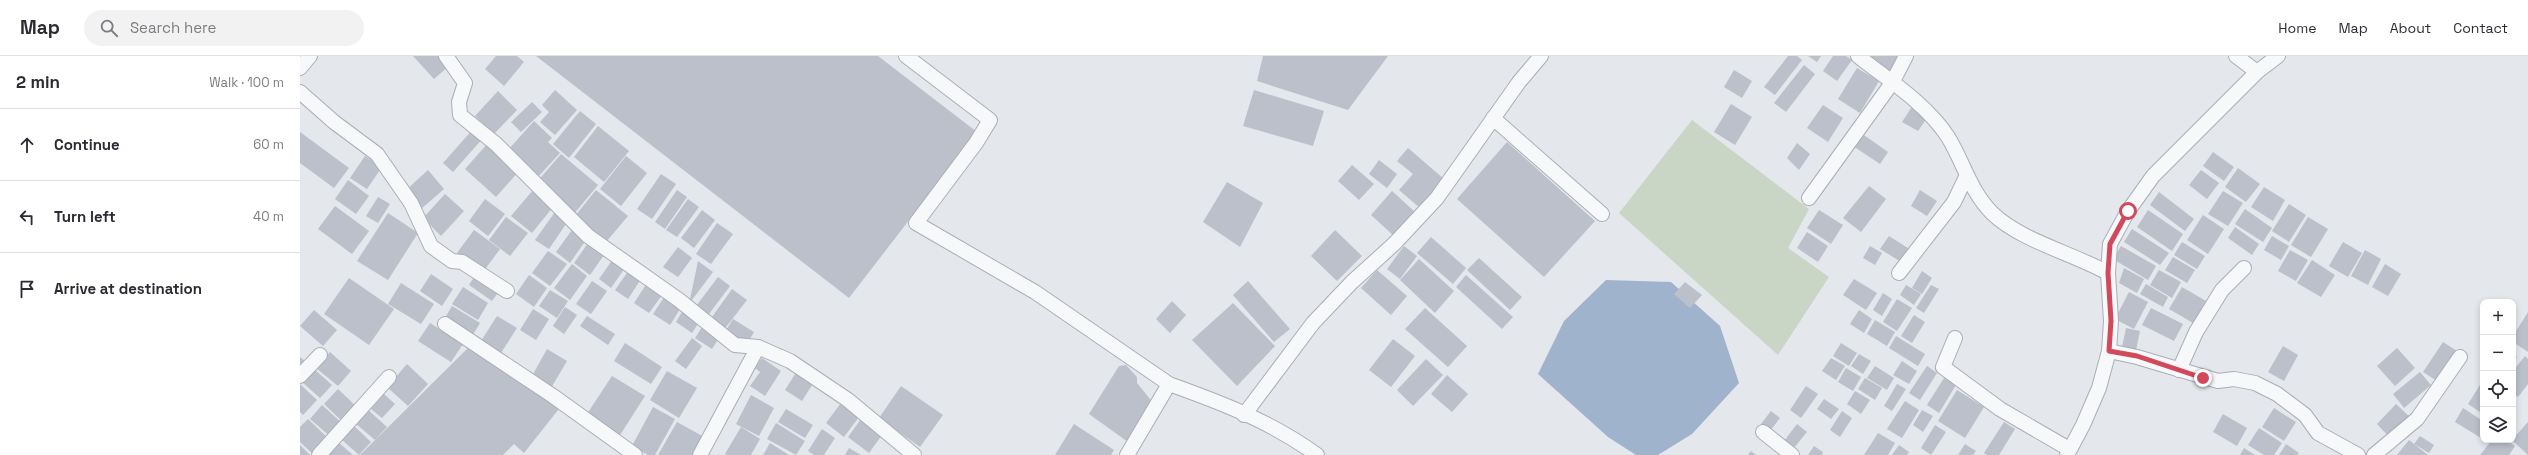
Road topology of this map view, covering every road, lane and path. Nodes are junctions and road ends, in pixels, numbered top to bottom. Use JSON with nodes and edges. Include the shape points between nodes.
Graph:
{"nodes":[{"id":1,"x":310,"y":56,"type":"edge"},
{"id":2,"x":446,"y":56,"type":"edge"},
{"id":3,"x":906,"y":56,"type":"edge"},
{"id":4,"x":1541,"y":56,"type":"edge"},
{"id":5,"x":1858,"y":56,"type":"edge"},
{"id":6,"x":1906,"y":56,"type":"edge"},
{"id":7,"x":2236,"y":56,"type":"edge"},
{"id":8,"x":2278,"y":56,"type":"edge"},
{"id":9,"x":300,"y":68,"type":"edge"},
{"id":10,"x":2257,"y":72,"type":"junction"},
{"id":11,"x":1892,"y":83,"type":"junction"},
{"id":12,"x":300,"y":92,"type":"edge"},
{"id":13,"x":1493,"y":118,"type":"junction"},
{"id":14,"x":1966,"y":177,"type":"junction"},
{"id":15,"x":1809,"y":198,"type":"dead end"},
{"id":16,"x":1602,"y":214,"type":"dead end"},
{"id":17,"x":2244,"y":268,"type":"dead end"},
{"id":18,"x":1899,"y":272,"type":"dead end"},
{"id":19,"x":2108,"y":273,"type":"junction"},
{"id":20,"x":507,"y":291,"type":"dead end"},
{"id":21,"x":444,"y":324,"type":"dead end"},
{"id":22,"x":1955,"y":338,"type":"dead end"},
{"id":23,"x":758,"y":346,"type":"junction"},
{"id":24,"x":2109,"y":351,"type":"junction"},
{"id":25,"x":320,"y":355,"type":"dead end"},
{"id":26,"x":2460,"y":357,"type":"dead end"},
{"id":27,"x":2179,"y":370,"type":"junction"},
{"id":28,"x":300,"y":376,"type":"edge"},
{"id":29,"x":389,"y":377,"type":"dead end"},
{"id":30,"x":1169,"y":384,"type":"junction"},
{"id":31,"x":1244,"y":415,"type":"junction"},
{"id":32,"x":1763,"y":432,"type":"dead end"},
{"id":33,"x":2068,"y":452,"type":"edge"},
{"id":34,"x":319,"y":455,"type":"edge"},
{"id":35,"x":635,"y":455,"type":"edge"},
{"id":36,"x":700,"y":455,"type":"edge"},
{"id":37,"x":914,"y":455,"type":"edge"},
{"id":38,"x":1127,"y":455,"type":"edge"},
{"id":39,"x":1317,"y":455,"type":"edge"},
{"id":40,"x":1792,"y":455,"type":"edge"},
{"id":41,"x":2358,"y":455,"type":"edge"},
{"id":42,"x":2374,"y":455,"type":"edge"}],
"edges":[{"from":1,"to":9,"type":"street"},
{"from":2,"to":23,"type":"street","via":[[465,83],[459,102],[460,116],[496,144],[588,236],[679,300],[735,345]]},
{"from":3,"to":30,"type":"street","via":[[990,120],[976,143],[916,223],[1035,292]]},
{"from":4,"to":13,"type":"street"},
{"from":5,"to":11,"type":"street"},
{"from":6,"to":11,"type":"street"},
{"from":7,"to":10,"type":"street"},
{"from":8,"to":10,"type":"street"},
{"from":10,"to":19,"type":"street","via":[[2153,176],[2128,211],[2110,244]]},
{"from":11,"to":14,"type":"street","via":[[1933,118],[1948,138]]},
{"from":11,"to":15,"type":"street"},
{"from":12,"to":20,"type":"street","via":[[334,122],[377,154],[411,203],[431,246],[452,261],[462,262]]},
{"from":13,"to":16,"type":"street"},
{"from":13,"to":31,"type":"street","via":[[1437,198],[1313,323]]},
{"from":14,"to":18,"type":"street","via":[[1954,202]]},
{"from":14,"to":19,"type":"street","via":[[1992,213],[2014,230]]},
{"from":17,"to":27,"type":"street","via":[[2222,290],[2196,332]]},
{"from":19,"to":24,"type":"street","via":[[2111,321]]},
{"from":21,"to":35,"type":"street","via":[[554,396]]},
{"from":22,"to":33,"type":"street","via":[[1943,366],[2000,409]]},
{"from":23,"to":36,"type":"street"},
{"from":23,"to":37,"type":"street","via":[[790,361],[848,400]]},
{"from":24,"to":27,"type":"street","via":[[2137,356]]},
{"from":24,"to":33,"type":"street","via":[[2099,388]]},
{"from":25,"to":28,"type":"street"},
{"from":26,"to":42,"type":"street","via":[[2416,419]]},
{"from":27,"to":41,"type":"street","via":[[2218,381],[2234,379],[2255,383],[2277,394],[2305,415],[2318,433]]},
{"from":29,"to":34,"type":"street"},
{"from":30,"to":31,"type":"street","via":[[1229,404]]},
{"from":30,"to":38,"type":"street"},
{"from":31,"to":39,"type":"street","via":[[1276,427]]},
{"from":32,"to":40,"type":"street"}]}
